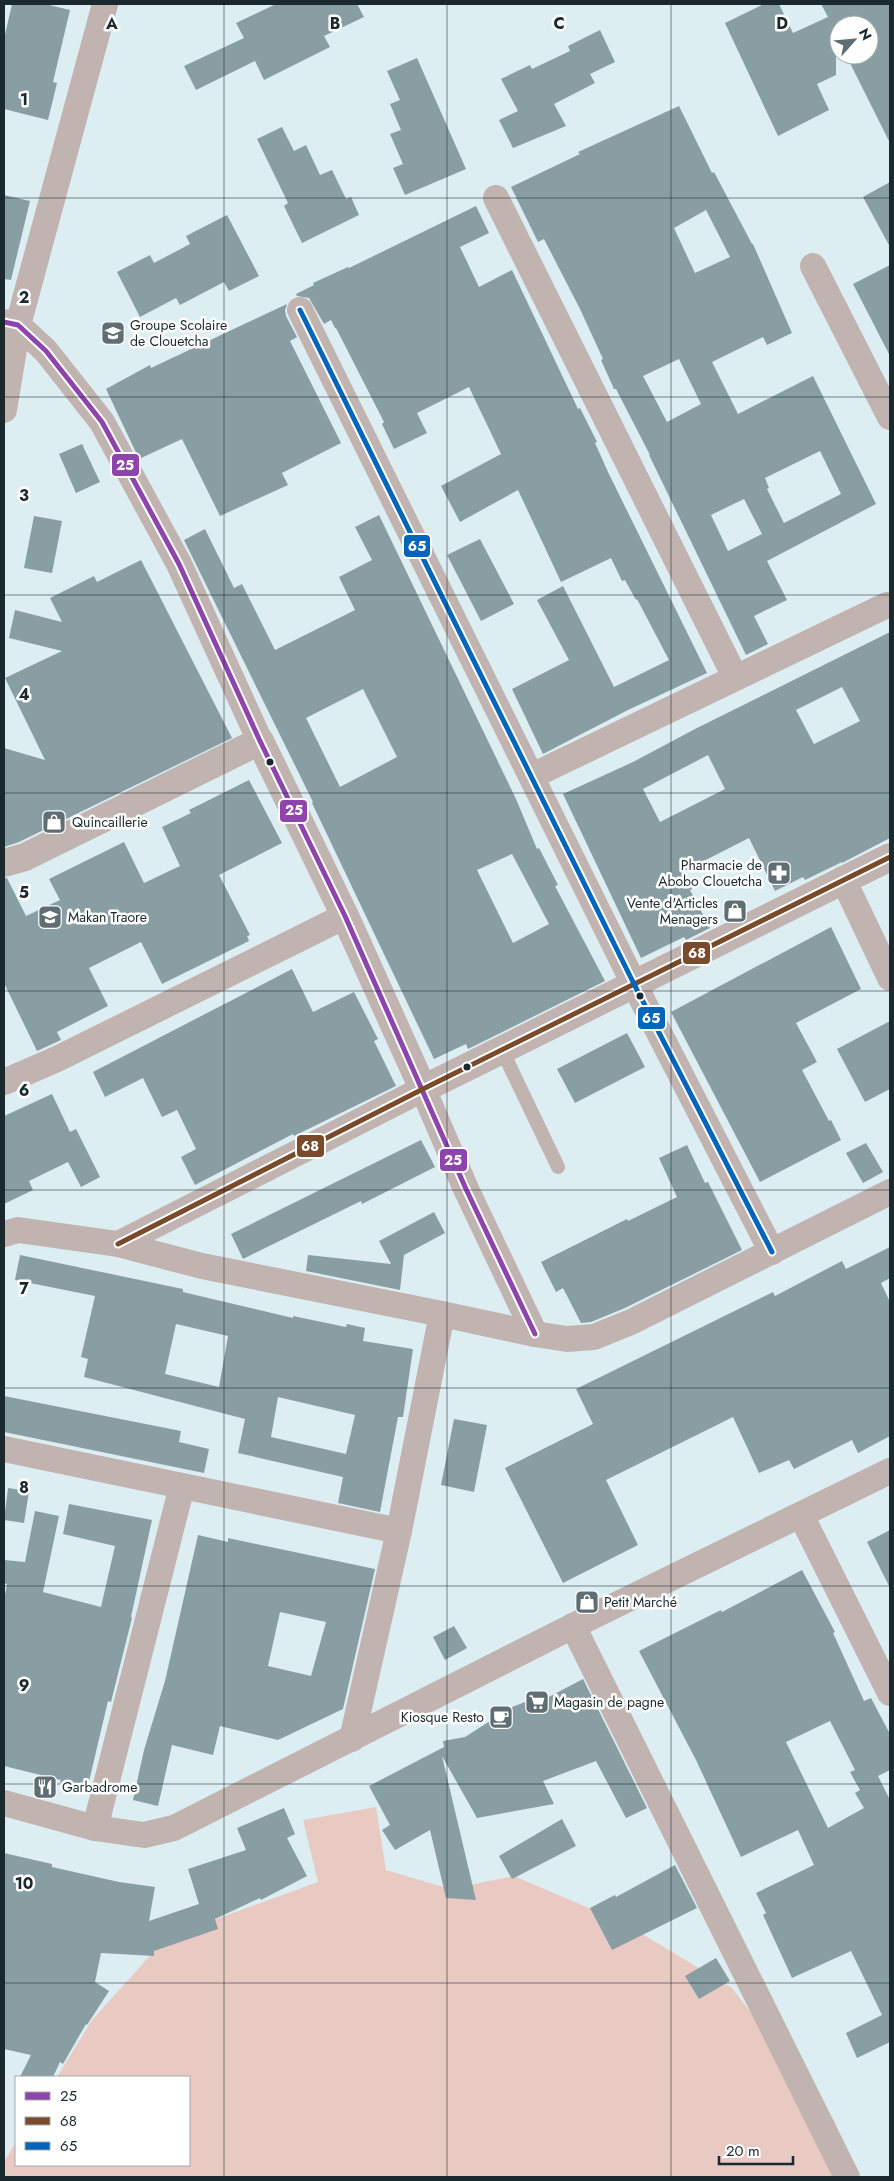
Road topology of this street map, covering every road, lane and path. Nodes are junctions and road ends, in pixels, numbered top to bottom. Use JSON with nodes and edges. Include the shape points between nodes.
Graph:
{"nodes":[{"id":1,"x":105,"y":4,"type":"edge"},
{"id":2,"x":496,"y":198,"type":"dead end"},
{"id":3,"x":813,"y":266,"type":"dead end"},
{"id":4,"x":300,"y":310,"type":"dead end"},
{"id":5,"x":11,"y":324,"type":"edge"},
{"id":6,"x":4,"y":410,"type":"edge"},
{"id":7,"x":890,"y":417,"type":"edge"},
{"id":8,"x":887,"y":604,"type":"dead end"},
{"id":9,"x":735,"y":677,"type":"junction"},
{"id":10,"x":260,"y":741,"type":"junction"},
{"id":11,"x":532,"y":776,"type":"junction"},
{"id":12,"x":890,"y":856,"type":"edge"},
{"id":13,"x":4,"y":863,"type":"edge"},
{"id":14,"x":843,"y":879,"type":"junction"},
{"id":15,"x":345,"y":916,"type":"junction"},
{"id":16,"x":890,"y":978,"type":"edge"},
{"id":17,"x":634,"y":984,"type":"junction"},
{"id":18,"x":502,"y":1050,"type":"junction"},
{"id":19,"x":4,"y":1082,"type":"edge"},
{"id":20,"x":423,"y":1089,"type":"junction"},
{"id":21,"x":558,"y":1167,"type":"dead end"},
{"id":22,"x":890,"y":1192,"type":"edge"},
{"id":23,"x":4,"y":1234,"type":"edge"},
{"id":24,"x":118,"y":1244,"type":"junction"},
{"id":25,"x":772,"y":1252,"type":"junction"},
{"id":26,"x":442,"y":1314,"type":"junction"},
{"id":27,"x":535,"y":1334,"type":"junction"},
{"id":28,"x":4,"y":1449,"type":"edge"},
{"id":29,"x":890,"y":1471,"type":"edge"},
{"id":30,"x":182,"y":1486,"type":"junction"},
{"id":31,"x":801,"y":1515,"type":"junction"},
{"id":32,"x":399,"y":1532,"type":"junction"},
{"id":33,"x":573,"y":1626,"type":"junction"},
{"id":34,"x":890,"y":1693,"type":"edge"},
{"id":35,"x":352,"y":1738,"type":"junction"},
{"id":36,"x":4,"y":1803,"type":"edge"},
{"id":37,"x":95,"y":1828,"type":"junction"},
{"id":38,"x":847,"y":2177,"type":"edge"}],
"edges":[{"from":1,"to":5,"type":"street"},
{"from":2,"to":9,"type":"street"},
{"from":3,"to":7,"type":"street"},
{"from":4,"to":11,"type":"street"},
{"from":5,"to":6,"type":"street"},
{"from":5,"to":10,"type":"street","via":[[46,351],[102,422],[179,564]]},
{"from":8,"to":9,"type":"street"},
{"from":9,"to":11,"type":"street"},
{"from":10,"to":13,"type":"street","via":[[25,857]]},
{"from":10,"to":15,"type":"street"},
{"from":11,"to":17,"type":"street"},
{"from":12,"to":14,"type":"street"},
{"from":14,"to":16,"type":"street"},
{"from":14,"to":17,"type":"street"},
{"from":15,"to":19,"type":"street","via":[[66,1055]]},
{"from":15,"to":20,"type":"street"},
{"from":17,"to":18,"type":"street"},
{"from":17,"to":25,"type":"street"},
{"from":18,"to":20,"type":"street"},
{"from":18,"to":21,"type":"lane"},
{"from":20,"to":24,"type":"street"},
{"from":20,"to":27,"type":"street","via":[[466,1190]]},
{"from":22,"to":25,"type":"street"},
{"from":23,"to":24,"type":"street","via":[[18,1230]]},
{"from":24,"to":26,"type":"street","via":[[211,1268]]},
{"from":25,"to":27,"type":"street","via":[[594,1337]]},
{"from":26,"to":27,"type":"street"},
{"from":26,"to":32,"type":"street"},
{"from":28,"to":30,"type":"street"},
{"from":29,"to":31,"type":"street"},
{"from":30,"to":32,"type":"street"},
{"from":30,"to":37,"type":"street"},
{"from":31,"to":33,"type":"street"},
{"from":31,"to":34,"type":"street"},
{"from":32,"to":35,"type":"street"},
{"from":33,"to":35,"type":"street"},
{"from":33,"to":38,"type":"street"},
{"from":35,"to":37,"type":"street","via":[[174,1828],[144,1835]]},
{"from":36,"to":37,"type":"street"}]}
